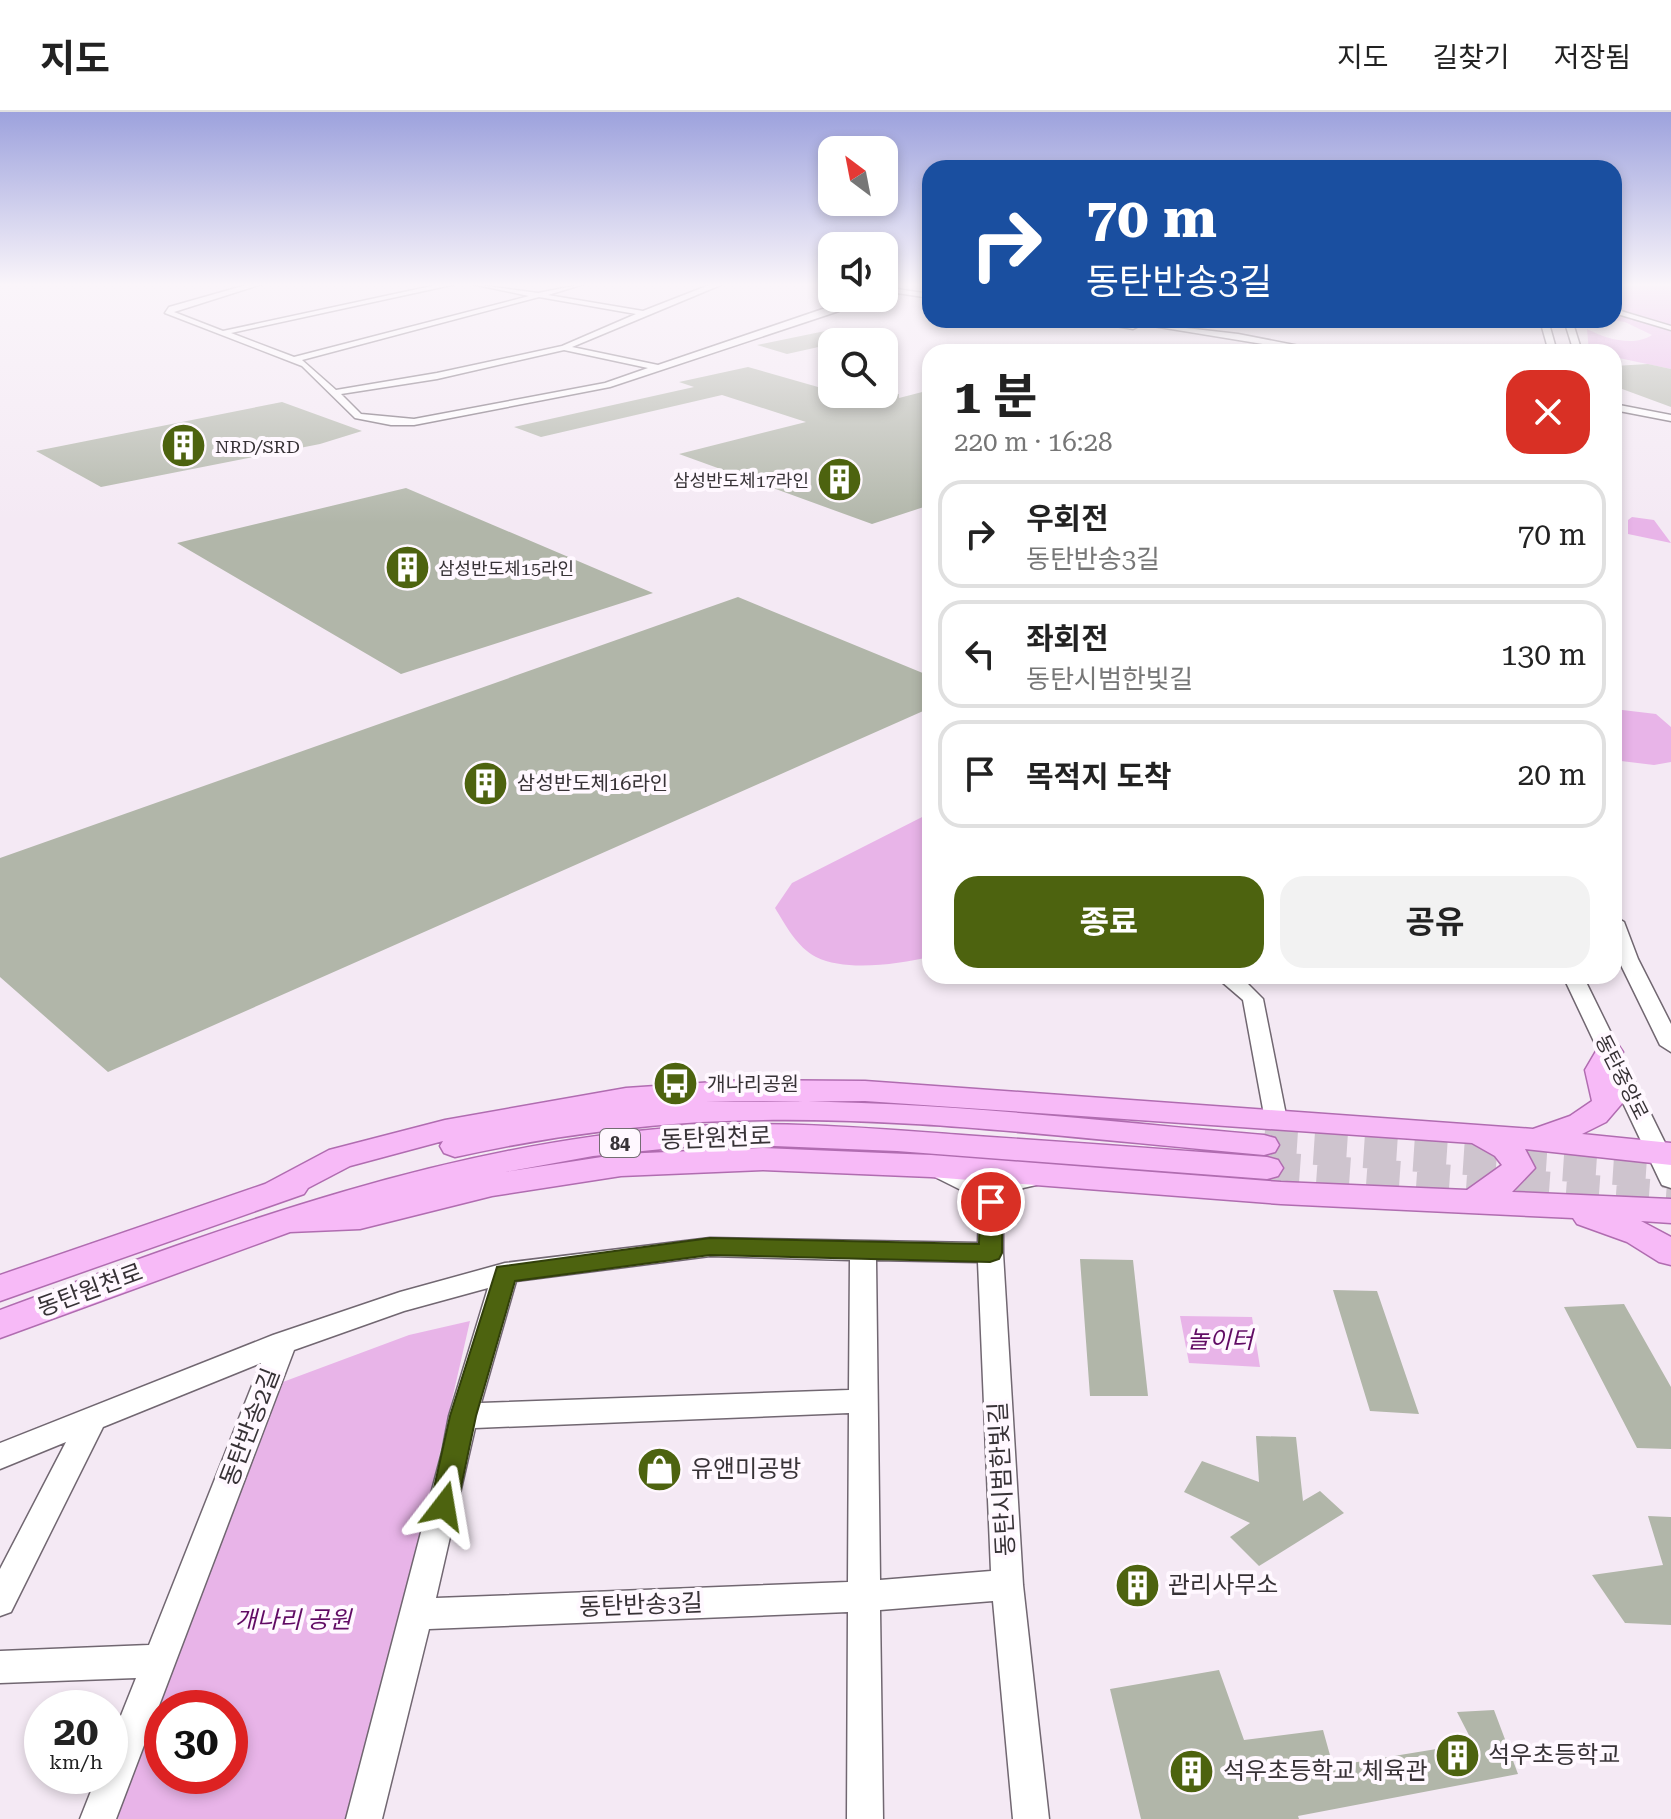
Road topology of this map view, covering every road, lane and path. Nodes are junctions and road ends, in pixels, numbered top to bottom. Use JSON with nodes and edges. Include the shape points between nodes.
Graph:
{"nodes":[{"id":1,"x":301,"y":364,"type":"edge"},
{"id":2,"x":493,"y":364,"type":"edge"},
{"id":3,"x":638,"y":364,"type":"edge"},
{"id":4,"x":671,"y":364,"type":"edge"},
{"id":5,"x":658,"y":368,"type":"junction"},
{"id":6,"x":676,"y":371,"type":"dead end"},
{"id":7,"x":337,"y":392,"type":"junction"},
{"id":8,"x":1622,"y":412,"type":"edge"},
{"id":9,"x":1622,"y":412,"type":"edge"},
{"id":10,"x":1622,"y":419,"type":"edge"},
{"id":11,"x":1669,"y":421,"type":"edge"},
{"id":12,"x":1622,"y":943,"type":"edge"},
{"id":13,"x":1239,"y":984,"type":"edge"},
{"id":14,"x":1577,"y":984,"type":"edge"},
{"id":15,"x":1671,"y":1045,"type":"edge"},
{"id":16,"x":1609,"y":1052,"type":"junction"},
{"id":17,"x":1472,"y":1133,"type":"junction"},
{"id":18,"x":1533,"y":1139,"type":"junction"},
{"id":19,"x":1269,"y":1144,"type":"junction"},
{"id":20,"x":1667,"y":1162,"type":"edge"},
{"id":21,"x":931,"y":1166,"type":"junction"},
{"id":22,"x":1046,"y":1175,"type":"junction"},
{"id":23,"x":991,"y":1202,"type":"junction"},
{"id":24,"x":1472,"y":1202,"type":"junction"},
{"id":25,"x":1530,"y":1203,"type":"junction"},
{"id":26,"x":281,"y":1205,"type":"junction"},
{"id":27,"x":1671,"y":1211,"type":"edge"},
{"id":28,"x":863,"y":1250,"type":"junction"},
{"id":29,"x":990,"y":1253,"type":"junction"},
{"id":30,"x":1671,"y":1253,"type":"edge"},
{"id":31,"x":505,"y":1273,"type":"junction"},
{"id":32,"x":0,"y":1288,"type":"edge"},
{"id":33,"x":0,"y":1324,"type":"edge"},
{"id":34,"x":283,"y":1343,"type":"junction"},
{"id":35,"x":864,"y":1401,"type":"junction"},
{"id":36,"x":463,"y":1416,"type":"junction"},
{"id":37,"x":94,"y":1417,"type":"junction"},
{"id":38,"x":0,"y":1456,"type":"edge"},
{"id":39,"x":1007,"y":1585,"type":"junction"},
{"id":40,"x":866,"y":1596,"type":"junction"},
{"id":41,"x":0,"y":1601,"type":"edge"},
{"id":42,"x":416,"y":1614,"type":"junction"},
{"id":43,"x":159,"y":1661,"type":"junction"},
{"id":44,"x":0,"y":1667,"type":"edge"},
{"id":45,"x":98,"y":1819,"type":"edge"},
{"id":46,"x":364,"y":1819,"type":"edge"},
{"id":47,"x":865,"y":1819,"type":"edge"},
{"id":48,"x":1031,"y":1819,"type":"edge"}],
"edges":[{"from":1,"to":7,"type":"street"},
{"from":2,"to":7,"type":"street"},
{"from":3,"to":5,"type":"street"},
{"from":4,"to":5,"type":"street"},
{"from":5,"to":6,"type":"street"},
{"from":5,"to":7,"type":"street","via":[[607,385],[414,422],[358,416]]},
{"from":8,"to":11,"type":"street"},
{"from":9,"to":11,"type":"street"},
{"from":10,"to":11,"type":"street"},
{"from":12,"to":15,"type":"street"},
{"from":13,"to":19,"type":"street","via":[[1253,999]]},
{"from":14,"to":16,"type":"street","name":"동탄중앙로"},
{"from":16,"to":18,"type":"main road","via":[[1599,1070],[1609,1101],[1600,1113]]},
{"from":16,"to":20,"type":"street","name":"동탄중앙로"},
{"from":17,"to":18,"type":"main road"},
{"from":17,"to":19,"type":"main road"},
{"from":17,"to":24,"type":"main road","via":[[1500,1143],[1515,1156],[1519,1168]]},
{"from":18,"to":20,"type":"main road"},
{"from":19,"to":26,"type":"main road","name":"동탄원천로","number":"84","via":[[680,1137],[575,1149]]},
{"from":19,"to":26,"type":"main road","via":[[865,1091],[686,1093],[561,1108],[445,1130],[340,1158]]},
{"from":21,"to":22,"type":"main road"},
{"from":21,"to":23,"type":"street","via":[[965,1180]]},
{"from":21,"to":26,"type":"main road","via":[[763,1159],[645,1163],[492,1185],[360,1217]]},
{"from":22,"to":23,"type":"street","via":[[1016,1181]]},
{"from":22,"to":24,"type":"main road"},
{"from":23,"to":29,"type":"street","name":"동탄시범한빛길"},
{"from":24,"to":25,"type":"main road"},
{"from":25,"to":27,"type":"main road"},
{"from":25,"to":30,"type":"main road","via":[[1626,1228]]},
{"from":26,"to":32,"type":"main road","name":"동탄원천로","number":"84"},
{"from":26,"to":33,"type":"main road","name":"동탄원천로","number":"84"},
{"from":28,"to":29,"type":"street"},
{"from":28,"to":31,"type":"street","via":[[710,1247]]},
{"from":28,"to":35,"type":"street"},
{"from":29,"to":39,"type":"street","name":"동탄시범한빛길"},
{"from":31,"to":34,"type":"street"},
{"from":31,"to":36,"type":"street"},
{"from":34,"to":37,"type":"street","name":"동탄반송2길"},
{"from":34,"to":43,"type":"street","name":"동탄반송2길"},
{"from":35,"to":36,"type":"street"},
{"from":35,"to":40,"type":"street"},
{"from":36,"to":42,"type":"street"},
{"from":37,"to":38,"type":"street","name":"동탄반송2길"},
{"from":37,"to":41,"type":"street"},
{"from":39,"to":40,"type":"street","name":"동탄반송3길"},
{"from":39,"to":48,"type":"street","name":"동탄시범한빛길"},
{"from":40,"to":42,"type":"street","name":"동탄반송3길"},
{"from":40,"to":47,"type":"street"},
{"from":42,"to":46,"type":"street"},
{"from":43,"to":44,"type":"street"},
{"from":43,"to":45,"type":"street","name":"동탄반송2길"}]}
